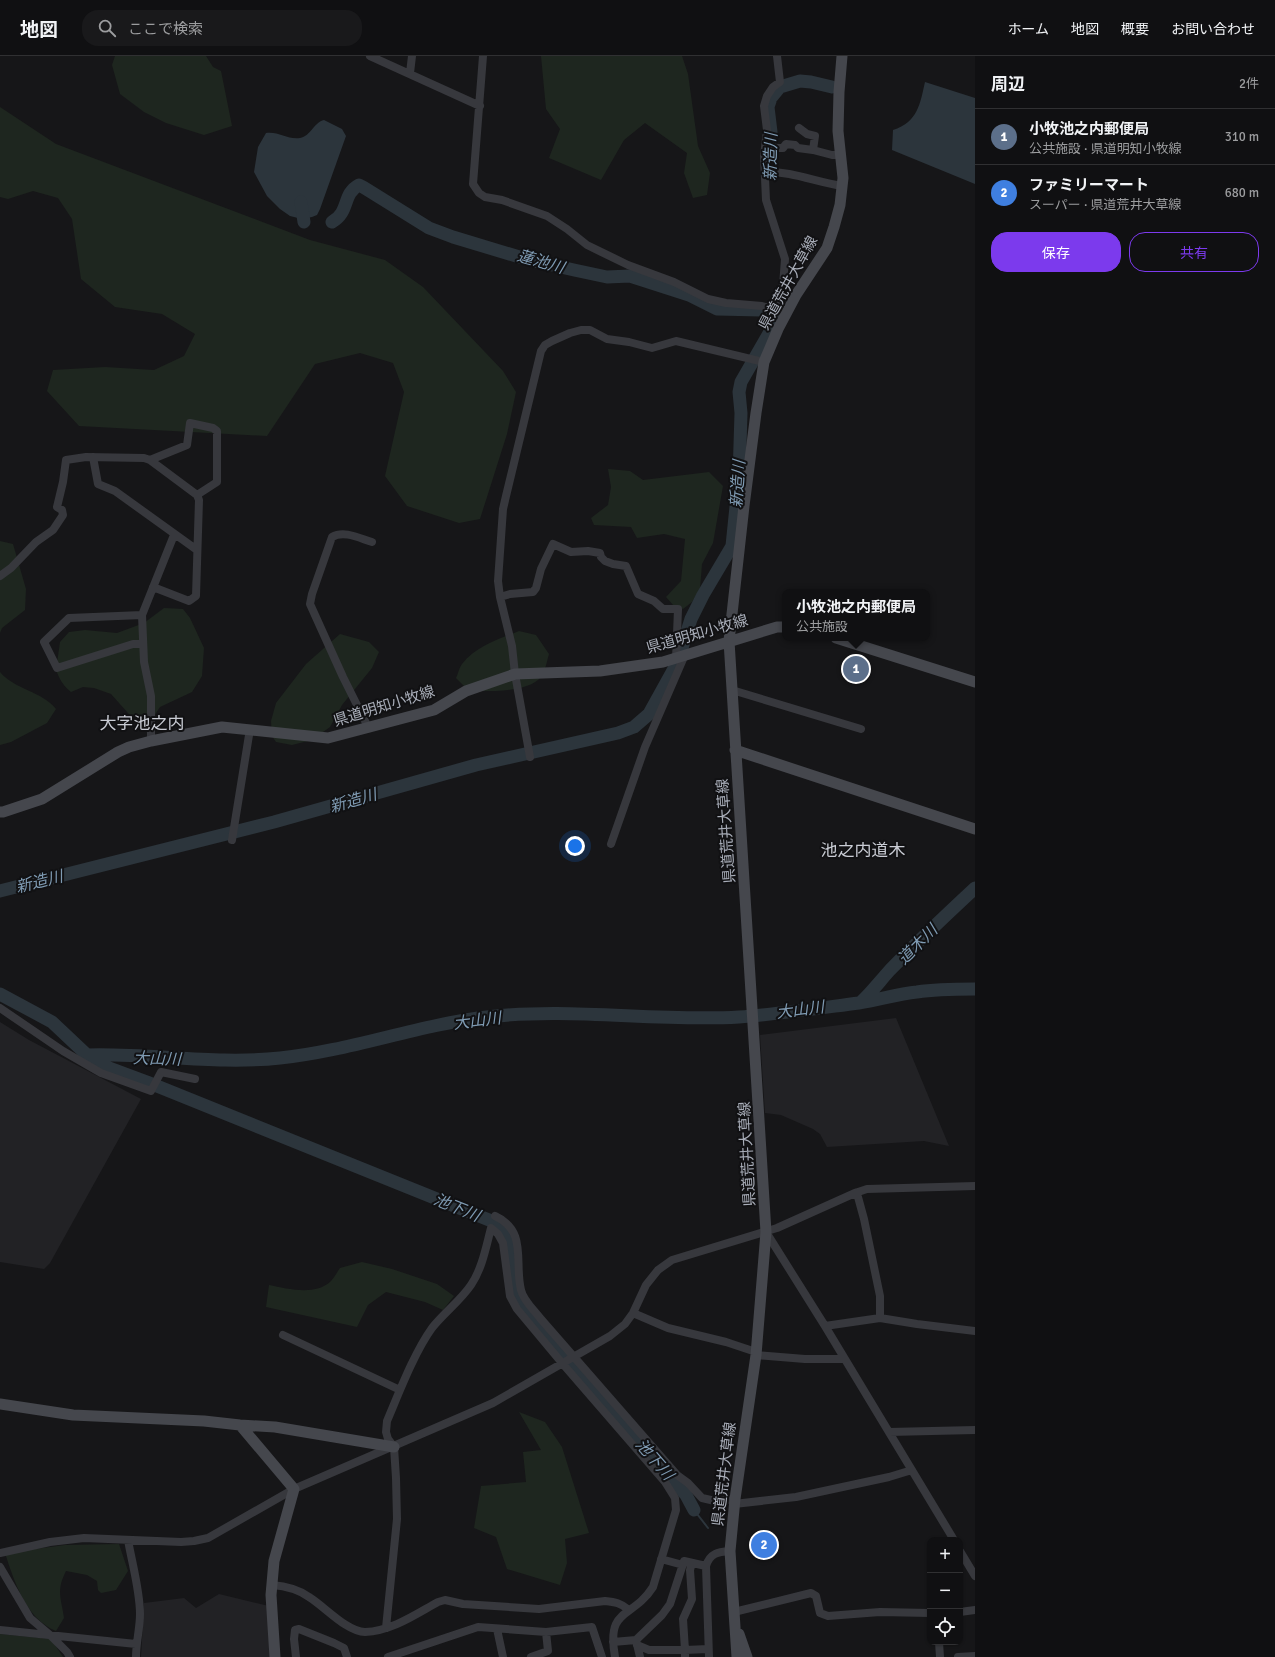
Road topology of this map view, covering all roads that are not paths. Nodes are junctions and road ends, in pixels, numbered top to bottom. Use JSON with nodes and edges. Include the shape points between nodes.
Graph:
{"nodes":[{"id":1,"x":370,"y":56,"type":"edge"},
{"id":2,"x":412,"y":56,"type":"edge"},
{"id":3,"x":483,"y":56,"type":"edge"},
{"id":4,"x":777,"y":56,"type":"edge"},
{"id":5,"x":842,"y":56,"type":"edge"},
{"id":6,"x":410,"y":73,"type":"junction"},
{"id":7,"x":480,"y":106,"type":"junction"},
{"id":8,"x":799,"y":128,"type":"dead end"},
{"id":9,"x":765,"y":148,"type":"junction"},
{"id":10,"x":814,"y":150,"type":"junction"},
{"id":11,"x":840,"y":155,"type":"junction"},
{"id":12,"x":765,"y":172,"type":"junction"},
{"id":13,"x":842,"y":186,"type":"junction"},
{"id":14,"x":783,"y":311,"type":"junction"},
{"id":15,"x":764,"y":362,"type":"junction"},
{"id":16,"x":94,"y":457,"type":"junction"},
{"id":17,"x":150,"y":460,"type":"junction"},
{"id":18,"x":197,"y":495,"type":"junction"},
{"id":19,"x":174,"y":535,"type":"junction"},
{"id":20,"x":372,"y":542,"type":"dead end"},
{"id":21,"x":197,"y":550,"type":"junction"},
{"id":22,"x":0,"y":576,"type":"edge"},
{"id":23,"x":153,"y":587,"type":"junction"},
{"id":24,"x":500,"y":597,"type":"junction"},
{"id":25,"x":142,"y":615,"type":"junction"},
{"id":26,"x":782,"y":627,"type":"edge"},
{"id":27,"x":729,"y":641,"type":"junction"},
{"id":28,"x":845,"y":641,"type":"edge"},
{"id":29,"x":143,"y":644,"type":"junction"},
{"id":30,"x":680,"y":658,"type":"junction"},
{"id":31,"x":515,"y":674,"type":"junction"},
{"id":32,"x":975,"y":682,"type":"edge"},
{"id":33,"x":732,"y":690,"type":"junction"},
{"id":34,"x":368,"y":727,"type":"junction"},
{"id":35,"x":250,"y":729,"type":"junction"},
{"id":36,"x":861,"y":729,"type":"dead end"},
{"id":37,"x":151,"y":741,"type":"junction"},
{"id":38,"x":736,"y":750,"type":"junction"},
{"id":39,"x":530,"y":757,"type":"dead end"},
{"id":40,"x":0,"y":812,"type":"edge"},
{"id":41,"x":975,"y":829,"type":"edge"},
{"id":42,"x":232,"y":840,"type":"dead end"},
{"id":43,"x":611,"y":844,"type":"dead end"},
{"id":44,"x":0,"y":1008,"type":"edge"},
{"id":45,"x":196,"y":1079,"type":"dead end"},
{"id":46,"x":975,"y":1186,"type":"edge"},
{"id":47,"x":855,"y":1192,"type":"junction"},
{"id":48,"x":495,"y":1216,"type":"dead end"},
{"id":49,"x":766,"y":1232,"type":"junction"},
{"id":50,"x":633,"y":1313,"type":"junction"},
{"id":51,"x":880,"y":1318,"type":"junction"},
{"id":52,"x":825,"y":1326,"type":"junction"},
{"id":53,"x":975,"y":1330,"type":"edge"},
{"id":54,"x":283,"y":1335,"type":"dead end"},
{"id":55,"x":756,"y":1354,"type":"junction"},
{"id":56,"x":573,"y":1356,"type":"junction"},
{"id":57,"x":844,"y":1359,"type":"junction"},
{"id":58,"x":562,"y":1363,"type":"junction"},
{"id":59,"x":400,"y":1390,"type":"junction"},
{"id":60,"x":0,"y":1404,"type":"edge"},
{"id":61,"x":240,"y":1426,"type":"junction"},
{"id":62,"x":975,"y":1430,"type":"edge"},
{"id":63,"x":889,"y":1432,"type":"junction"},
{"id":64,"x":394,"y":1447,"type":"junction"},
{"id":65,"x":912,"y":1470,"type":"junction"},
{"id":66,"x":294,"y":1489,"type":"junction"},
{"id":67,"x":734,"y":1502,"type":"junction"},
{"id":68,"x":952,"y":1537,"type":"edge"},
{"id":69,"x":128,"y":1540,"type":"junction"},
{"id":70,"x":730,"y":1551,"type":"junction"},
{"id":71,"x":0,"y":1553,"type":"edge"},
{"id":72,"x":963,"y":1556,"type":"edge"},
{"id":73,"x":661,"y":1559,"type":"junction"},
{"id":74,"x":692,"y":1563,"type":"junction"},
{"id":75,"x":682,"y":1565,"type":"junction"},
{"id":76,"x":706,"y":1566,"type":"junction"},
{"id":77,"x":0,"y":1567,"type":"edge"},
{"id":78,"x":975,"y":1576,"type":"edge"},
{"id":79,"x":272,"y":1585,"type":"junction"},
{"id":80,"x":629,"y":1610,"type":"junction"},
{"id":81,"x":975,"y":1610,"type":"edge"},
{"id":82,"x":963,"y":1612,"type":"edge"},
{"id":83,"x":927,"y":1613,"type":"edge"},
{"id":84,"x":734,"y":1617,"type":"junction"},
{"id":85,"x":386,"y":1628,"type":"junction"},
{"id":86,"x":497,"y":1629,"type":"junction"},
{"id":87,"x":0,"y":1630,"type":"edge"},
{"id":88,"x":546,"y":1632,"type":"junction"},
{"id":89,"x":50,"y":1635,"type":"junction"},
{"id":90,"x":613,"y":1642,"type":"junction"},
{"id":91,"x":637,"y":1642,"type":"junction"},
{"id":92,"x":136,"y":1644,"type":"junction"},
{"id":93,"x":939,"y":1645,"type":"edge"},
{"id":94,"x":662,"y":1653,"type":"edge"},
{"id":95,"x":685,"y":1653,"type":"edge"},
{"id":96,"x":708,"y":1653,"type":"edge"},
{"id":97,"x":391,"y":1656,"type":"edge"},
{"id":98,"x":975,"y":1656,"type":"edge"},
{"id":99,"x":70,"y":1657,"type":"edge"},
{"id":100,"x":136,"y":1657,"type":"edge"},
{"id":101,"x":275,"y":1657,"type":"edge"},
{"id":102,"x":296,"y":1657,"type":"edge"},
{"id":103,"x":347,"y":1657,"type":"edge"},
{"id":104,"x":503,"y":1657,"type":"edge"},
{"id":105,"x":531,"y":1657,"type":"edge"},
{"id":106,"x":602,"y":1657,"type":"edge"},
{"id":107,"x":615,"y":1657,"type":"edge"},
{"id":108,"x":640,"y":1657,"type":"edge"},
{"id":109,"x":737,"y":1657,"type":"edge"},
{"id":110,"x":747,"y":1657,"type":"edge"},
{"id":111,"x":940,"y":1657,"type":"edge"},
{"id":112,"x":958,"y":1657,"type":"edge"}],
"edges":[{"from":1,"to":6,"type":"street"},
{"from":2,"to":6,"type":"street"},
{"from":3,"to":7,"type":"street"},
{"from":4,"to":9,"type":"street","via":[[780,82],[772,87],[764,106],[767,130]]},
{"from":5,"to":11,"type":"main road","name":"県道荒井大草線","via":[[838,123]]},
{"from":6,"to":7,"type":"street"},
{"from":7,"to":14,"type":"street","via":[[473,184],[478,193],[547,216],[567,228],[587,245],[708,299]]},
{"from":8,"to":10,"type":"street","via":[[815,136]]},
{"from":9,"to":10,"type":"street","via":[[783,148],[786,144]]},
{"from":9,"to":12,"type":"street"},
{"from":10,"to":11,"type":"street"},
{"from":11,"to":13,"type":"main road","name":"県道荒井大草線"},
{"from":12,"to":13,"type":"street","via":[[799,176]]},
{"from":12,"to":14,"type":"street","via":[[766,200],[785,259]]},
{"from":13,"to":14,"type":"main road","name":"県道荒井大草線","via":[[838,215],[827,248]]},
{"from":14,"to":15,"type":"main road","name":"県道荒井大草線"},
{"from":15,"to":24,"type":"street","via":[[676,341],[652,348],[607,339],[590,330],[570,333],[544,345],[504,503],[498,581]]},
{"from":15,"to":27,"type":"main road","name":"県道荒井大草線"},
{"from":16,"to":17,"type":"street"},
{"from":16,"to":19,"type":"street","via":[[98,484],[115,491]]},
{"from":16,"to":22,"type":"street","via":[[66,460],[57,507],[62,510],[63,515],[54,530],[36,542]]},
{"from":17,"to":18,"type":"street"},
{"from":17,"to":18,"type":"street","via":[[187,445],[190,423],[213,428],[217,431],[217,482]]},
{"from":18,"to":21,"type":"street"},
{"from":19,"to":21,"type":"street"},
{"from":19,"to":23,"type":"street"},
{"from":20,"to":34,"type":"street","via":[[343,533],[332,537],[310,604]]},
{"from":21,"to":23,"type":"street","via":[[196,596],[189,601]]},
{"from":23,"to":25,"type":"street"},
{"from":24,"to":30,"type":"street","via":[[533,592],[553,544],[571,552],[588,551],[600,554],[605,561],[626,566],[638,594],[654,601],[663,609],[678,609]]},
{"from":24,"to":31,"type":"street","via":[[512,646]]},
{"from":25,"to":29,"type":"street"},
{"from":25,"to":29,"type":"street","via":[[69,618],[44,642],[57,668],[133,644]]},
{"from":26,"to":27,"type":"main road","name":"県道明知小牧線"},
{"from":27,"to":30,"type":"main road","name":"県道明知小牧線"},
{"from":27,"to":33,"type":"main road","name":"県道荒井大草線"},
{"from":28,"to":32,"type":"main road"},
{"from":29,"to":37,"type":"street","via":[[146,678],[151,696]]},
{"from":30,"to":31,"type":"main road","name":"県道明知小牧線","via":[[600,671]]},
{"from":30,"to":43,"type":"street"},
{"from":31,"to":34,"type":"main road","name":"県道明知小牧線","via":[[466,691],[434,710]]},
{"from":31,"to":39,"type":"street"},
{"from":33,"to":36,"type":"street"},
{"from":33,"to":38,"type":"main road","name":"県道荒井大草線"},
{"from":34,"to":35,"type":"main road","name":"県道明知小牧線","via":[[328,738]]},
{"from":35,"to":37,"type":"main road","name":"県道明知小牧線","via":[[222,727]]},
{"from":35,"to":42,"type":"street"},
{"from":37,"to":40,"type":"main road","name":"県道明知小牧線","via":[[118,752],[42,799]]},
{"from":38,"to":41,"type":"main road"},
{"from":38,"to":49,"type":"main road","name":"県道荒井大草線"},
{"from":44,"to":45,"type":"street","via":[[63,1051],[101,1073],[151,1091],[161,1072]]},
{"from":46,"to":47,"type":"street","via":[[867,1189]]},
{"from":47,"to":49,"type":"street"},
{"from":47,"to":51,"type":"street","via":[[864,1219],[880,1296]]},
{"from":48,"to":56,"type":"street","via":[[507,1222],[513,1230],[523,1295]]},
{"from":49,"to":50,"type":"street","via":[[672,1260],[658,1270],[646,1285]]},
{"from":49,"to":52,"type":"street"},
{"from":49,"to":55,"type":"main road","name":"県道荒井大草線"},
{"from":50,"to":55,"type":"street","via":[[668,1328],[726,1342]]},
{"from":50,"to":56,"type":"street","via":[[625,1324],[610,1336]]},
{"from":51,"to":52,"type":"street"},
{"from":51,"to":53,"type":"street"},
{"from":52,"to":57,"type":"street"},
{"from":54,"to":59,"type":"street"},
{"from":55,"to":57,"type":"street","via":[[805,1359]]},
{"from":55,"to":67,"type":"main road","name":"県道荒井大草線"},
{"from":56,"to":58,"type":"street"},
{"from":56,"to":67,"type":"street","via":[[677,1475],[702,1498]]},
{"from":57,"to":63,"type":"street"},
{"from":58,"to":59,"type":"street","via":[[517,1309],[510,1296],[503,1244],[491,1228],[479,1268],[471,1284],[455,1306],[432,1328]]},
{"from":58,"to":64,"type":"street","via":[[493,1403]]},
{"from":58,"to":73,"type":"street","via":[[665,1482],[675,1498],[676,1510]]},
{"from":59,"to":64,"type":"street","via":[[387,1421],[386,1432]]},
{"from":60,"to":61,"type":"main road","via":[[73,1415],[204,1421]]},
{"from":61,"to":64,"type":"main road","via":[[275,1427]]},
{"from":61,"to":66,"type":"main road"},
{"from":62,"to":63,"type":"street"},
{"from":63,"to":65,"type":"street"},
{"from":64,"to":66,"type":"street"},
{"from":64,"to":85,"type":"street","via":[[397,1519]]},
{"from":65,"to":67,"type":"street","via":[[889,1478],[796,1497]]},
{"from":65,"to":68,"type":"street"},
{"from":66,"to":69,"type":"street","via":[[208,1538],[194,1541]]},
{"from":66,"to":79,"type":"main road","via":[[274,1561]]},
{"from":67,"to":70,"type":"main road","name":"県道荒井大草線"},
{"from":69,"to":71,"type":"street","via":[[84,1538],[50,1542]]},
{"from":69,"to":92,"type":"street","via":[[140,1614]]},
{"from":70,"to":76,"type":"street","via":[[714,1554],[708,1559]]},
{"from":70,"to":84,"type":"main road","name":"県道荒井大草線"},
{"from":72,"to":78,"type":"street"},
{"from":73,"to":75,"type":"street"},
{"from":73,"to":80,"type":"street","via":[[653,1587],[646,1598]]},
{"from":74,"to":75,"type":"street","via":[[684,1561]]},
{"from":74,"to":76,"type":"street"},
{"from":74,"to":95,"type":"street","via":[[692,1599],[683,1619]]},
{"from":75,"to":91,"type":"street","via":[[670,1604]]},
{"from":76,"to":96,"type":"street"},
{"from":77,"to":89,"type":"street","via":[[30,1618]]},
{"from":79,"to":85,"type":"street","via":[[290,1588],[309,1596],[345,1625],[364,1632]]},
{"from":79,"to":101,"type":"main road"},
{"from":80,"to":85,"type":"street","via":[[620,1603],[610,1601],[539,1609],[463,1604],[445,1600]]},
{"from":80,"to":90,"type":"street","via":[[616,1622],[612,1632]]},
{"from":81,"to":82,"type":"street"},
{"from":83,"to":84,"type":"street","via":[[880,1612],[828,1616],[820,1613],[816,1596],[811,1593]]},
{"from":84,"to":109,"type":"main road","name":"県道荒井大草線"},
{"from":84,"to":110,"type":"main road","name":"県道荒井大草線"},
{"from":86,"to":88,"type":"street"},
{"from":86,"to":97,"type":"street","via":[[478,1627]]},
{"from":86,"to":104,"type":"street"},
{"from":87,"to":89,"type":"street"},
{"from":88,"to":105,"type":"street","via":[[548,1651]]},
{"from":88,"to":106,"type":"street","via":[[592,1627]]},
{"from":89,"to":92,"type":"street"},
{"from":89,"to":99,"type":"street"},
{"from":90,"to":91,"type":"street"},
{"from":90,"to":107,"type":"street"},
{"from":91,"to":94,"type":"street","via":[[649,1650]]},
{"from":91,"to":108,"type":"street"},
{"from":92,"to":100,"type":"street"},
{"from":93,"to":111,"type":"street"},
{"from":94,"to":95,"type":"street"},
{"from":95,"to":96,"type":"street"},
{"from":98,"to":112,"type":"street"},
{"from":102,"to":103,"type":"street","via":[[294,1638],[295,1630],[299,1629],[344,1648]]}]}
